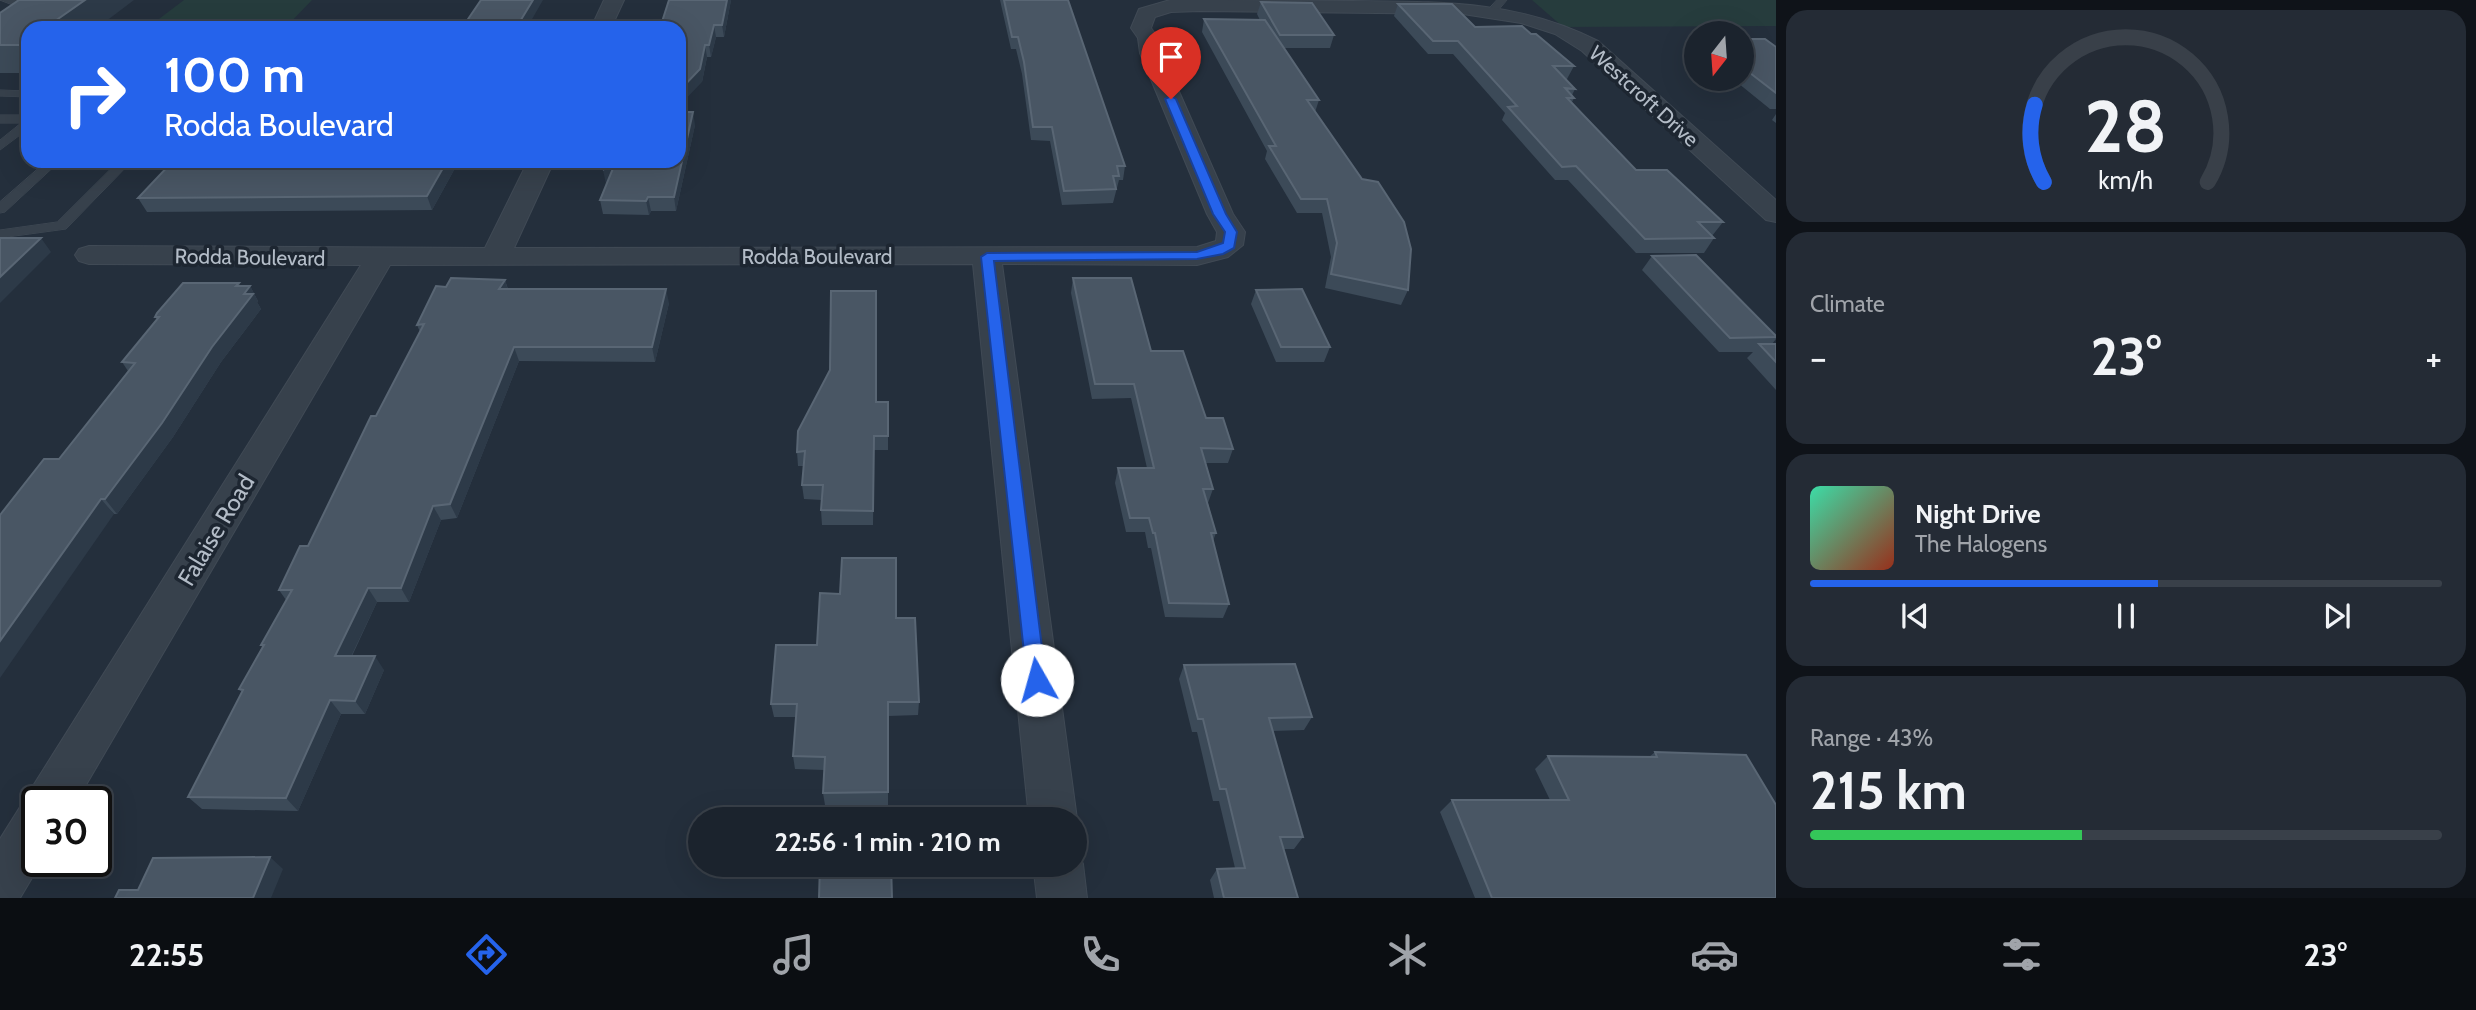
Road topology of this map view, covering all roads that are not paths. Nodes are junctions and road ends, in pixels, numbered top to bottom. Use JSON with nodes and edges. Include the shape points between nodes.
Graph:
{"nodes":[{"id":1,"x":5,"y":0,"type":"edge"},
{"id":2,"x":614,"y":0,"type":"edge"},
{"id":3,"x":1199,"y":3,"type":"edge"},
{"id":4,"x":1497,"y":6,"type":"edge"},
{"id":5,"x":18,"y":19,"type":"edge"},
{"id":6,"x":604,"y":21,"type":"edge"},
{"id":7,"x":0,"y":93,"type":"edge"},
{"id":8,"x":21,"y":94,"type":"edge"},
{"id":9,"x":0,"y":119,"type":"edge"},
{"id":10,"x":21,"y":120,"type":"edge"},
{"id":11,"x":21,"y":127,"type":"edge"},
{"id":12,"x":0,"y":146,"type":"edge"},
{"id":13,"x":46,"y":168,"type":"edge"},
{"id":14,"x":120,"y":168,"type":"edge"},
{"id":15,"x":538,"y":168,"type":"edge"},
{"id":16,"x":0,"y":209,"type":"edge"},
{"id":17,"x":1776,"y":214,"type":"edge"},
{"id":18,"x":0,"y":234,"type":"edge"},
{"id":19,"x":496,"y":254,"type":"junction"},
{"id":20,"x":89,"y":255,"type":"dead end"},
{"id":21,"x":380,"y":257,"type":"junction"},
{"id":22,"x":987,"y":257,"type":"junction"},
{"id":23,"x":60,"y":786,"type":"edge"},
{"id":24,"x":1052,"y":807,"type":"edge"},
{"id":25,"x":21,"y":850,"type":"edge"},
{"id":26,"x":1060,"y":877,"type":"edge"},
{"id":27,"x":0,"y":885,"type":"edge"},
{"id":28,"x":1062,"y":898,"type":"edge"}],
"edges":[{"from":1,"to":5,"type":"lane","via":[[35,7]]},
{"from":2,"to":6,"type":"street"},
{"from":3,"to":4,"type":"street","name":"Westcroft Drive"},
{"from":3,"to":22,"type":"street","name":"Rodda Boulevard","via":[[1155,8],[1146,13],[1140,28],[1231,232],[1229,245],[1197,256]]},
{"from":4,"to":17,"type":"street","name":"Westcroft Drive","via":[[1590,46]]},
{"from":7,"to":8,"type":"lane"},
{"from":9,"to":10,"type":"lane"},
{"from":11,"to":12,"type":"lane"},
{"from":13,"to":16,"type":"lane"},
{"from":14,"to":18,"type":"lane","via":[[61,226]]},
{"from":15,"to":19,"type":"street"},
{"from":19,"to":21,"type":"street","name":"Rodda Boulevard"},
{"from":19,"to":22,"type":"street","name":"Rodda Boulevard"},
{"from":20,"to":21,"type":"street","name":"Rodda Boulevard"},
{"from":21,"to":23,"type":"street","name":"Falaise Road"},
{"from":22,"to":24,"type":"street"},
{"from":25,"to":27,"type":"street"},
{"from":26,"to":28,"type":"street"}]}
